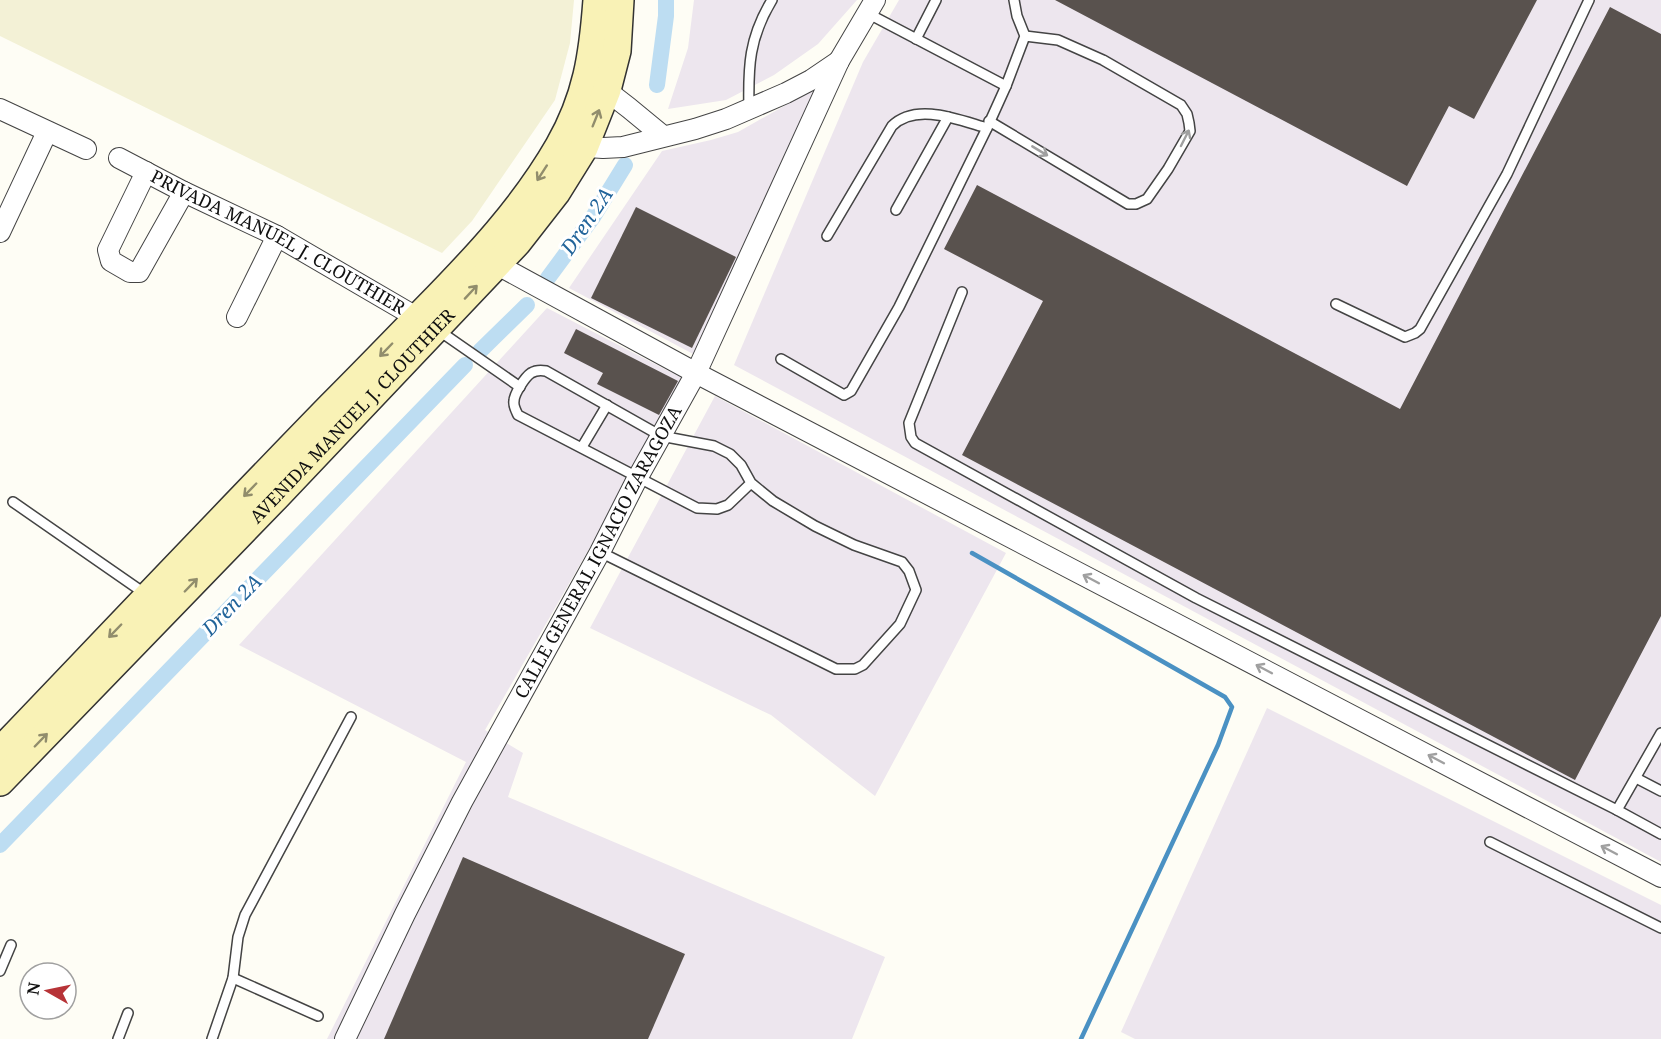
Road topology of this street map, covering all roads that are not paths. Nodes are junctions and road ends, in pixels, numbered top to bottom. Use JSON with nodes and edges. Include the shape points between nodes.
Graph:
{"nodes":[{"id":1,"x":597,"y":0,"type":"edge"},
{"id":2,"x":620,"y":0,"type":"edge"},
{"id":3,"x":772,"y":0,"type":"edge"},
{"id":4,"x":936,"y":0,"type":"edge"},
{"id":5,"x":1014,"y":0,"type":"edge"},
{"id":6,"x":1589,"y":0,"type":"edge"},
{"id":7,"x":871,"y":6,"type":"edge"},
{"id":8,"x":1024,"y":36,"type":"junction"},
{"id":9,"x":916,"y":39,"type":"junction"},
{"id":10,"x":839,"y":61,"type":"junction"},
{"id":11,"x":598,"y":84,"type":"junction"},
{"id":12,"x":1006,"y":86,"type":"junction"},
{"id":13,"x":0,"y":109,"type":"edge"},
{"id":14,"x":749,"y":109,"type":"junction"},
{"id":15,"x":948,"y":117,"type":"junction"},
{"id":16,"x":988,"y":124,"type":"junction"},
{"id":17,"x":47,"y":132,"type":"junction"},
{"id":18,"x":663,"y":136,"type":"junction"},
{"id":19,"x":572,"y":146,"type":"junction"},
{"id":20,"x":86,"y":149,"type":"dead end"},
{"id":21,"x":119,"y":158,"type":"dead end"},
{"id":22,"x":146,"y":172,"type":"junction"},
{"id":23,"x":184,"y":192,"type":"junction"},
{"id":24,"x":896,"y":210,"type":"dead end"},
{"id":25,"x":0,"y":232,"type":"edge"},
{"id":26,"x":827,"y":236,"type":"dead end"},
{"id":27,"x":277,"y":237,"type":"junction"},
{"id":28,"x":487,"y":260,"type":"junction"},
{"id":29,"x":962,"y":292,"type":"dead end"},
{"id":30,"x":1336,"y":304,"type":"dead end"},
{"id":31,"x":237,"y":317,"type":"dead end"},
{"id":32,"x":428,"y":323,"type":"junction"},
{"id":33,"x":782,"y":359,"type":"dead end"},
{"id":34,"x":696,"y":373,"type":"junction"},
{"id":35,"x":520,"y":387,"type":"junction"},
{"id":36,"x":607,"y":405,"type":"junction"},
{"id":37,"x":661,"y":436,"type":"junction"},
{"id":38,"x":582,"y":447,"type":"junction"},
{"id":39,"x":638,"y":477,"type":"junction"},
{"id":40,"x":752,"y":483,"type":"junction"},
{"id":41,"x":13,"y":502,"type":"dead end"},
{"id":42,"x":600,"y":552,"type":"junction"},
{"id":43,"x":157,"y":603,"type":"junction"},
{"id":44,"x":351,"y":717,"type":"dead end"},
{"id":45,"x":1661,"y":733,"type":"edge"},
{"id":46,"x":0,"y":751,"type":"edge"},
{"id":47,"x":1636,"y":778,"type":"junction"},
{"id":48,"x":0,"y":782,"type":"edge"},
{"id":49,"x":1661,"y":791,"type":"edge"},
{"id":50,"x":1617,"y":810,"type":"junction"},
{"id":51,"x":1661,"y":834,"type":"edge"},
{"id":52,"x":1490,"y":842,"type":"dead end"},
{"id":53,"x":1661,"y":877,"type":"edge"},
{"id":54,"x":1661,"y":928,"type":"edge"},
{"id":55,"x":11,"y":945,"type":"dead end"},
{"id":56,"x":0,"y":971,"type":"edge"},
{"id":57,"x":232,"y":978,"type":"junction"},
{"id":58,"x":128,"y":1014,"type":"dead end"},
{"id":59,"x":318,"y":1016,"type":"dead end"},
{"id":60,"x":118,"y":1039,"type":"edge"},
{"id":61,"x":212,"y":1039,"type":"edge"},
{"id":62,"x":345,"y":1039,"type":"edge"}],
"edges":[{"from":1,"to":11,"type":"main road","name":"AVENIDA MANUEL J. CLOUTHIER","via":[[594,41]]},
{"from":2,"to":11,"type":"main road","name":"AVENIDA MANUEL J. CLOUTHIER","via":[[617,51]]},
{"from":3,"to":14,"type":"lane","via":[[761,18],[749,60]]},
{"from":4,"to":9,"type":"lane"},
{"from":5,"to":8,"type":"lane"},
{"from":6,"to":30,"type":"lane","via":[[1507,174],[1416,333],[1405,337]]},
{"from":7,"to":9,"type":"lane"},
{"from":7,"to":10,"type":"street","name":"CALLE GENERAL IGNACIO ZARAGOZA"},
{"from":8,"to":12,"type":"lane"},
{"from":16,"to":8,"type":"lane","one_way":true,"via":[[1128,204],[1147,199],[1190,130],[1181,105],[1103,60],[1058,40]]},
{"from":9,"to":12,"type":"lane"},
{"from":10,"to":14,"type":"street","via":[[811,80]]},
{"from":10,"to":34,"type":"street","name":"CALLE GENERAL IGNACIO ZARAGOZA"},
{"from":11,"to":18,"type":"street"},
{"from":11,"to":19,"type":"main road","name":"AVENIDA MANUEL J. CLOUTHIER","via":[[576,110]]},
{"from":12,"to":16,"type":"lane"},
{"from":13,"to":17,"type":"street"},
{"from":14,"to":18,"type":"street"},
{"from":15,"to":16,"type":"lane"},
{"from":15,"to":24,"type":"lane"},
{"from":15,"to":26,"type":"lane","via":[[920,113],[898,120]]},
{"from":16,"to":33,"type":"lane","via":[[899,307],[851,391],[844,395]]},
{"from":17,"to":20,"type":"street"},
{"from":17,"to":25,"type":"street"},
{"from":18,"to":19,"type":"street","via":[[624,147]]},
{"from":19,"to":28,"type":"main road","name":"AVENIDA MANUEL J. CLOUTHIER","via":[[538,180]]},
{"from":21,"to":22,"type":"street","name":"PRIVADA MANUEL J. CLOUTHIER"},
{"from":22,"to":23,"type":"street","name":"PRIVADA MANUEL J. CLOUTHIER"},
{"from":22,"to":23,"type":"street","via":[[108,250],[111,261],[130,272],[139,272]]},
{"from":23,"to":27,"type":"street","name":"PRIVADA MANUEL J. CLOUTHIER"},
{"from":27,"to":31,"type":"street"},
{"from":27,"to":32,"type":"street","name":"PRIVADA MANUEL J. CLOUTHIER"},
{"from":28,"to":32,"type":"main road","name":"AVENIDA MANUEL J. CLOUTHIER"},
{"from":28,"to":34,"type":"street"},
{"from":29,"to":50,"type":"lane","via":[[909,423],[915,443],[1196,598]]},
{"from":32,"to":35,"type":"lane"},
{"from":32,"to":43,"type":"main road","name":"AVENIDA MANUEL J. CLOUTHIER"},
{"from":34,"to":37,"type":"street","name":"CALLE GENERAL IGNACIO ZARAGOZA"},
{"from":53,"to":34,"type":"street","one_way":true},
{"from":35,"to":36,"type":"lane","via":[[532,373],[542,370]]},
{"from":35,"to":38,"type":"lane","via":[[513,402],[518,415]]},
{"from":36,"to":37,"type":"lane"},
{"from":36,"to":38,"type":"lane"},
{"from":37,"to":39,"type":"street","name":"CALLE GENERAL IGNACIO ZARAGOZA"},
{"from":37,"to":40,"type":"lane","via":[[714,446],[730,454]]},
{"from":38,"to":39,"type":"lane"},
{"from":39,"to":40,"type":"lane","via":[[697,508],[708,509],[728,506]]},
{"from":39,"to":42,"type":"street","name":"CALLE GENERAL IGNACIO ZARAGOZA"},
{"from":40,"to":42,"type":"lane","via":[[773,501],[816,526],[902,562],[909,570],[916,590],[900,624],[863,665],[836,669]]},
{"from":41,"to":43,"type":"lane"},
{"from":42,"to":62,"type":"street","name":"CALLE GENERAL IGNACIO ZARAGOZA","via":[[462,802]]},
{"from":43,"to":46,"type":"main road","name":"AVENIDA MANUEL J. CLOUTHIER","one_way":true},
{"from":48,"to":43,"type":"main road","name":"AVENIDA MANUEL J. CLOUTHIER","one_way":true},
{"from":44,"to":57,"type":"lane","via":[[245,915]]},
{"from":45,"to":47,"type":"lane"},
{"from":47,"to":49,"type":"lane"},
{"from":47,"to":50,"type":"lane"},
{"from":50,"to":51,"type":"lane"},
{"from":52,"to":54,"type":"lane"},
{"from":55,"to":56,"type":"lane"},
{"from":57,"to":59,"type":"lane"},
{"from":57,"to":61,"type":"lane"},
{"from":58,"to":60,"type":"lane"}]}
